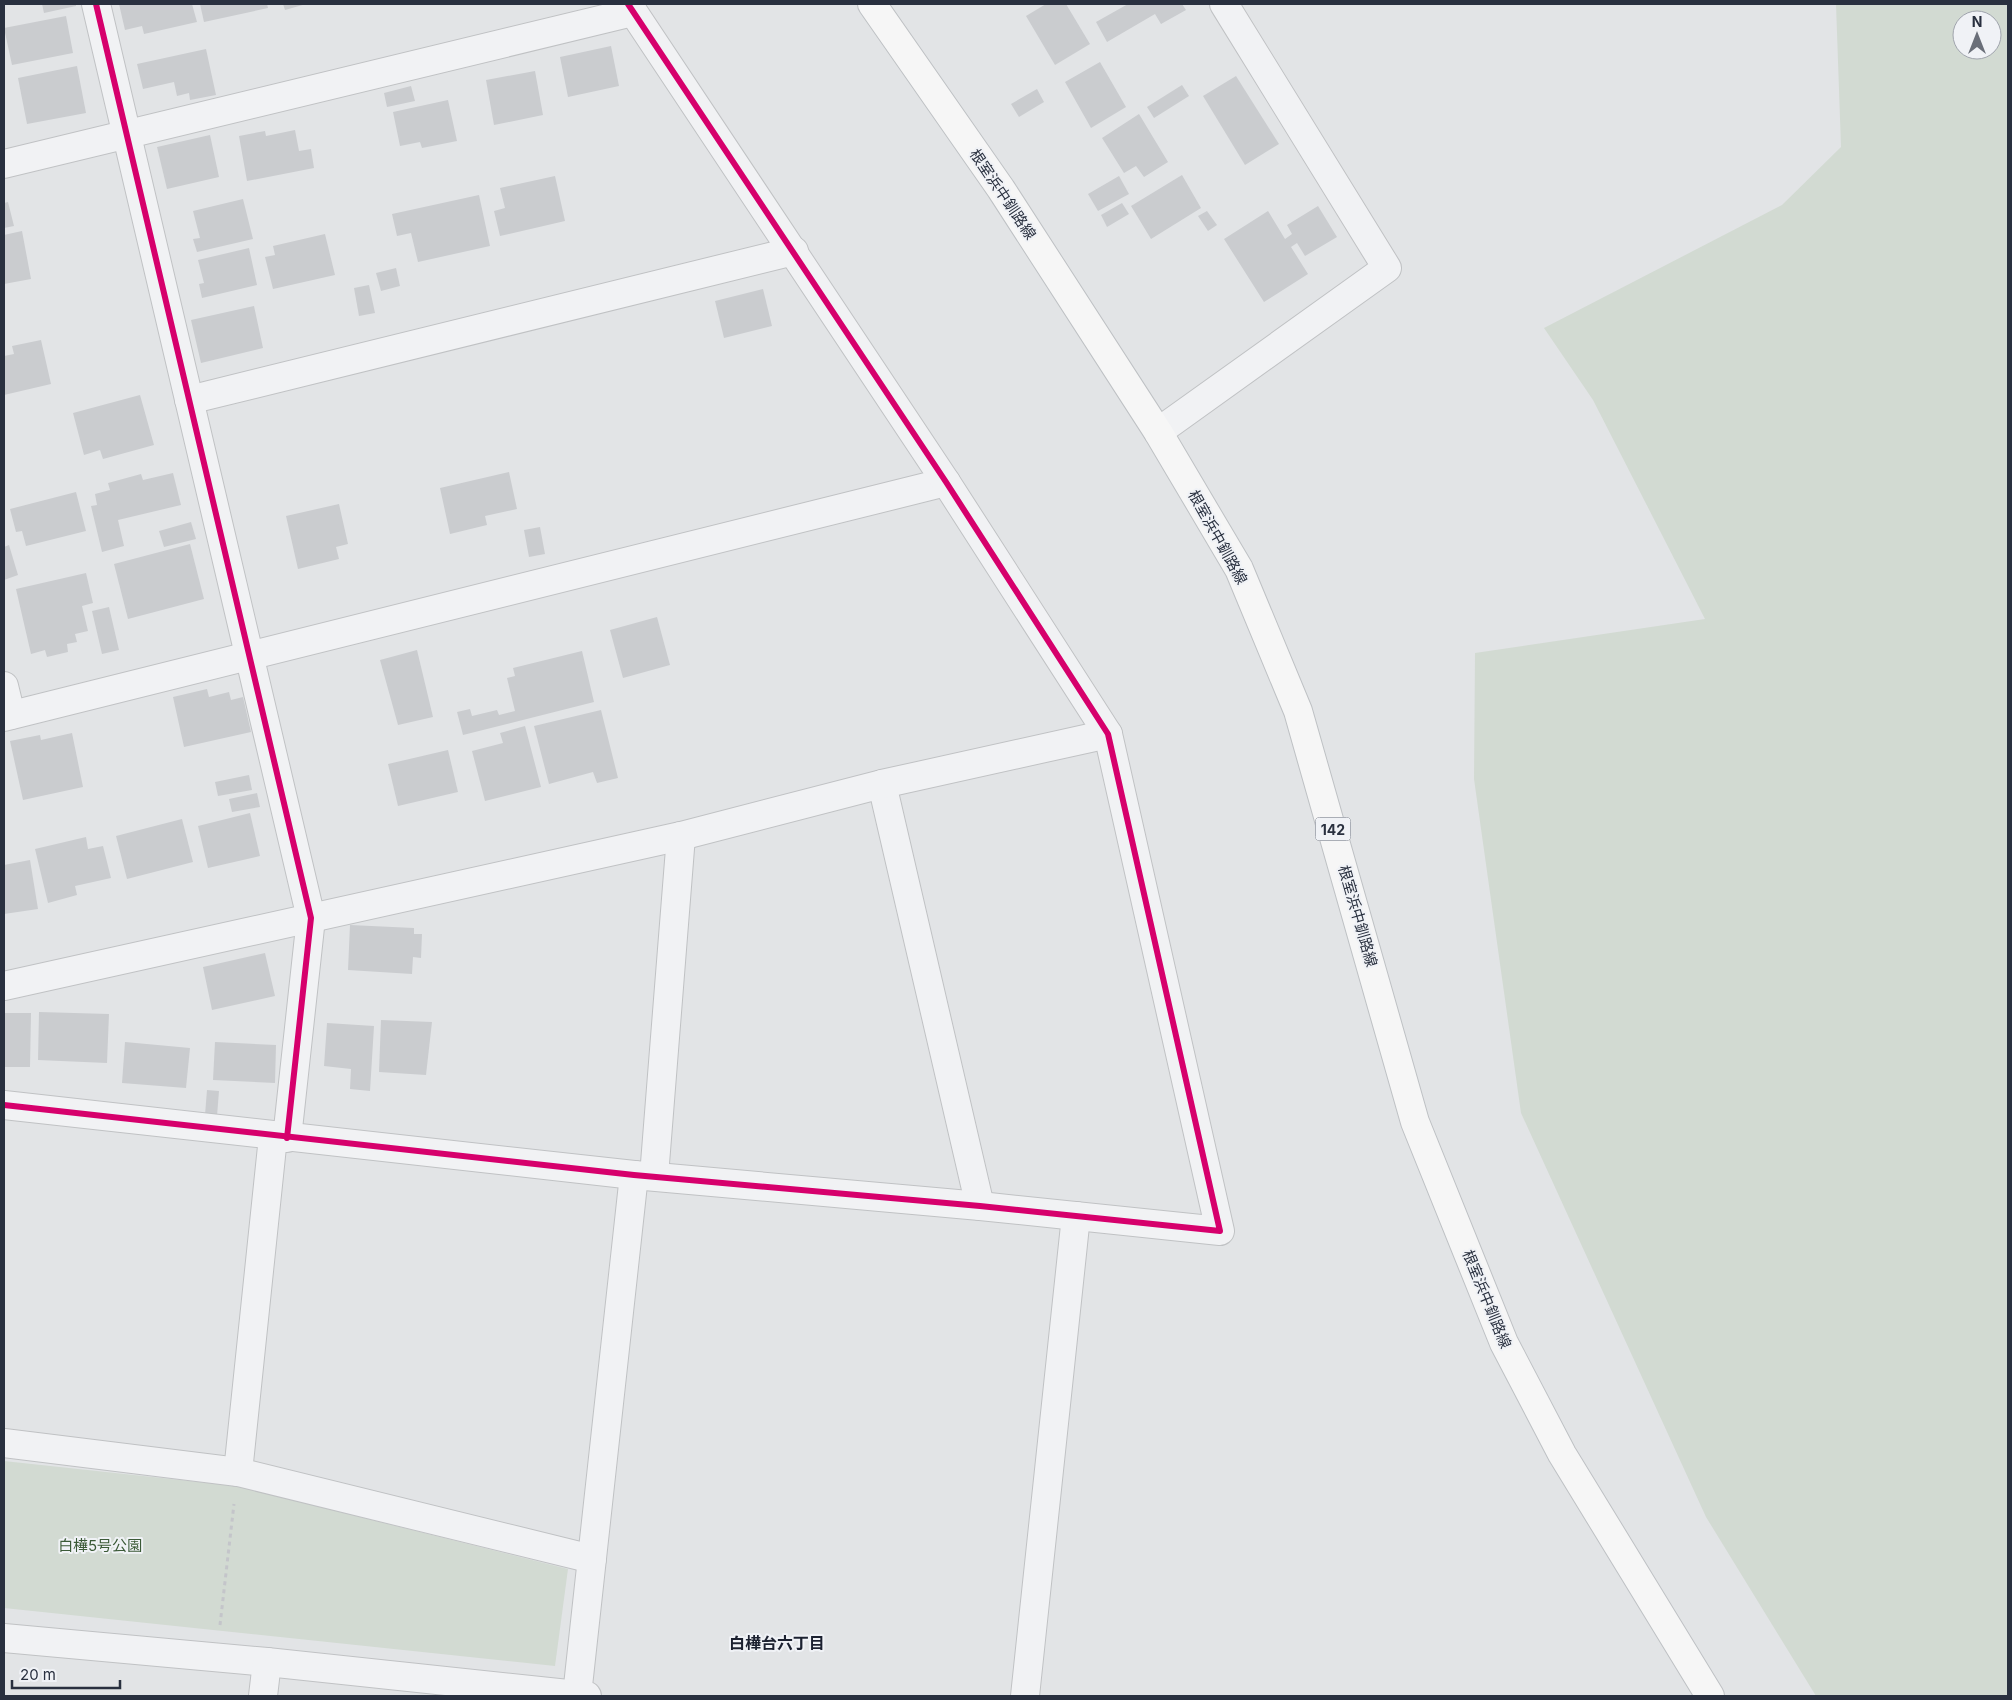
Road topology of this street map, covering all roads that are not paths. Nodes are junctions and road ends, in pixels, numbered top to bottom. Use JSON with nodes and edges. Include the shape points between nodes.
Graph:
{"nodes":[{"id":1,"x":96,"y":4,"type":"edge"},
{"id":2,"x":872,"y":4,"type":"edge"},
{"id":3,"x":1224,"y":4,"type":"edge"},
{"id":4,"x":631,"y":8,"type":"edge"},
{"id":5,"x":127,"y":134,"type":"junction"},
{"id":6,"x":4,"y":164,"type":"edge"},
{"id":7,"x":794,"y":251,"type":"junction"},
{"id":8,"x":189,"y":400,"type":"junction"},
{"id":9,"x":1158,"y":432,"type":"junction"},
{"id":10,"x":946,"y":482,"type":"junction"},
{"id":11,"x":249,"y":655,"type":"junction"},
{"id":12,"x":4,"y":686,"type":"edge"},
{"id":13,"x":7,"y":716,"type":"edge"},
{"id":14,"x":1108,"y":734,"type":"junction"},
{"id":15,"x":882,"y":784,"type":"junction"},
{"id":16,"x":681,"y":836,"type":"junction"},
{"id":17,"x":311,"y":918,"type":"junction"},
{"id":18,"x":4,"y":986,"type":"edge"},
{"id":19,"x":4,"y":1105,"type":"edge"},
{"id":20,"x":280,"y":1137,"type":"junction"},
{"id":21,"x":644,"y":1175,"type":"junction"},
{"id":22,"x":980,"y":1206,"type":"junction"},
{"id":23,"x":1076,"y":1216,"type":"junction"},
{"id":24,"x":4,"y":1443,"type":"edge"},
{"id":25,"x":238,"y":1472,"type":"junction"},
{"id":26,"x":592,"y":1559,"type":"junction"},
{"id":27,"x":4,"y":1638,"type":"edge"},
{"id":28,"x":267,"y":1662,"type":"junction"},
{"id":29,"x":582,"y":1695,"type":"edge"},
{"id":30,"x":264,"y":1696,"type":"edge"},
{"id":31,"x":1025,"y":1696,"type":"edge"},
{"id":32,"x":1710,"y":1696,"type":"edge"}],
"edges":[{"from":1,"to":5,"type":"street"},
{"from":2,"to":9,"type":"main road","name":"根室浜中釧路線","number":"142","via":[[1000,189]]},
{"from":3,"to":9,"type":"street","via":[[1387,268]]},
{"from":4,"to":5,"type":"street"},
{"from":4,"to":7,"type":"street"},
{"from":5,"to":6,"type":"street"},
{"from":5,"to":8,"type":"street"},
{"from":7,"to":8,"type":"street"},
{"from":7,"to":10,"type":"street"},
{"from":8,"to":11,"type":"street"},
{"from":9,"to":32,"type":"main road","name":"根室浜中釧路線","number":"142","via":[[1239,569],[1298,711],[1416,1122],[1504,1343],[1562,1454]]},
{"from":10,"to":11,"type":"street"},
{"from":10,"to":14,"type":"street"},
{"from":11,"to":13,"type":"street"},
{"from":11,"to":17,"type":"street"},
{"from":12,"to":13,"type":"street"},
{"from":14,"to":15,"type":"street"},
{"from":14,"to":23,"type":"street","via":[[1220,1231]]},
{"from":15,"to":16,"type":"street"},
{"from":15,"to":22,"type":"street"},
{"from":16,"to":17,"type":"street"},
{"from":16,"to":21,"type":"street"},
{"from":17,"to":18,"type":"street"},
{"from":17,"to":20,"type":"street"},
{"from":19,"to":20,"type":"street"},
{"from":20,"to":21,"type":"street"},
{"from":20,"to":25,"type":"street"},
{"from":21,"to":22,"type":"street"},
{"from":21,"to":26,"type":"street"},
{"from":22,"to":23,"type":"street"},
{"from":23,"to":31,"type":"street"},
{"from":24,"to":25,"type":"street"},
{"from":25,"to":26,"type":"street"},
{"from":26,"to":29,"type":"street"},
{"from":27,"to":28,"type":"street"},
{"from":28,"to":29,"type":"street"},
{"from":28,"to":30,"type":"street"}]}
